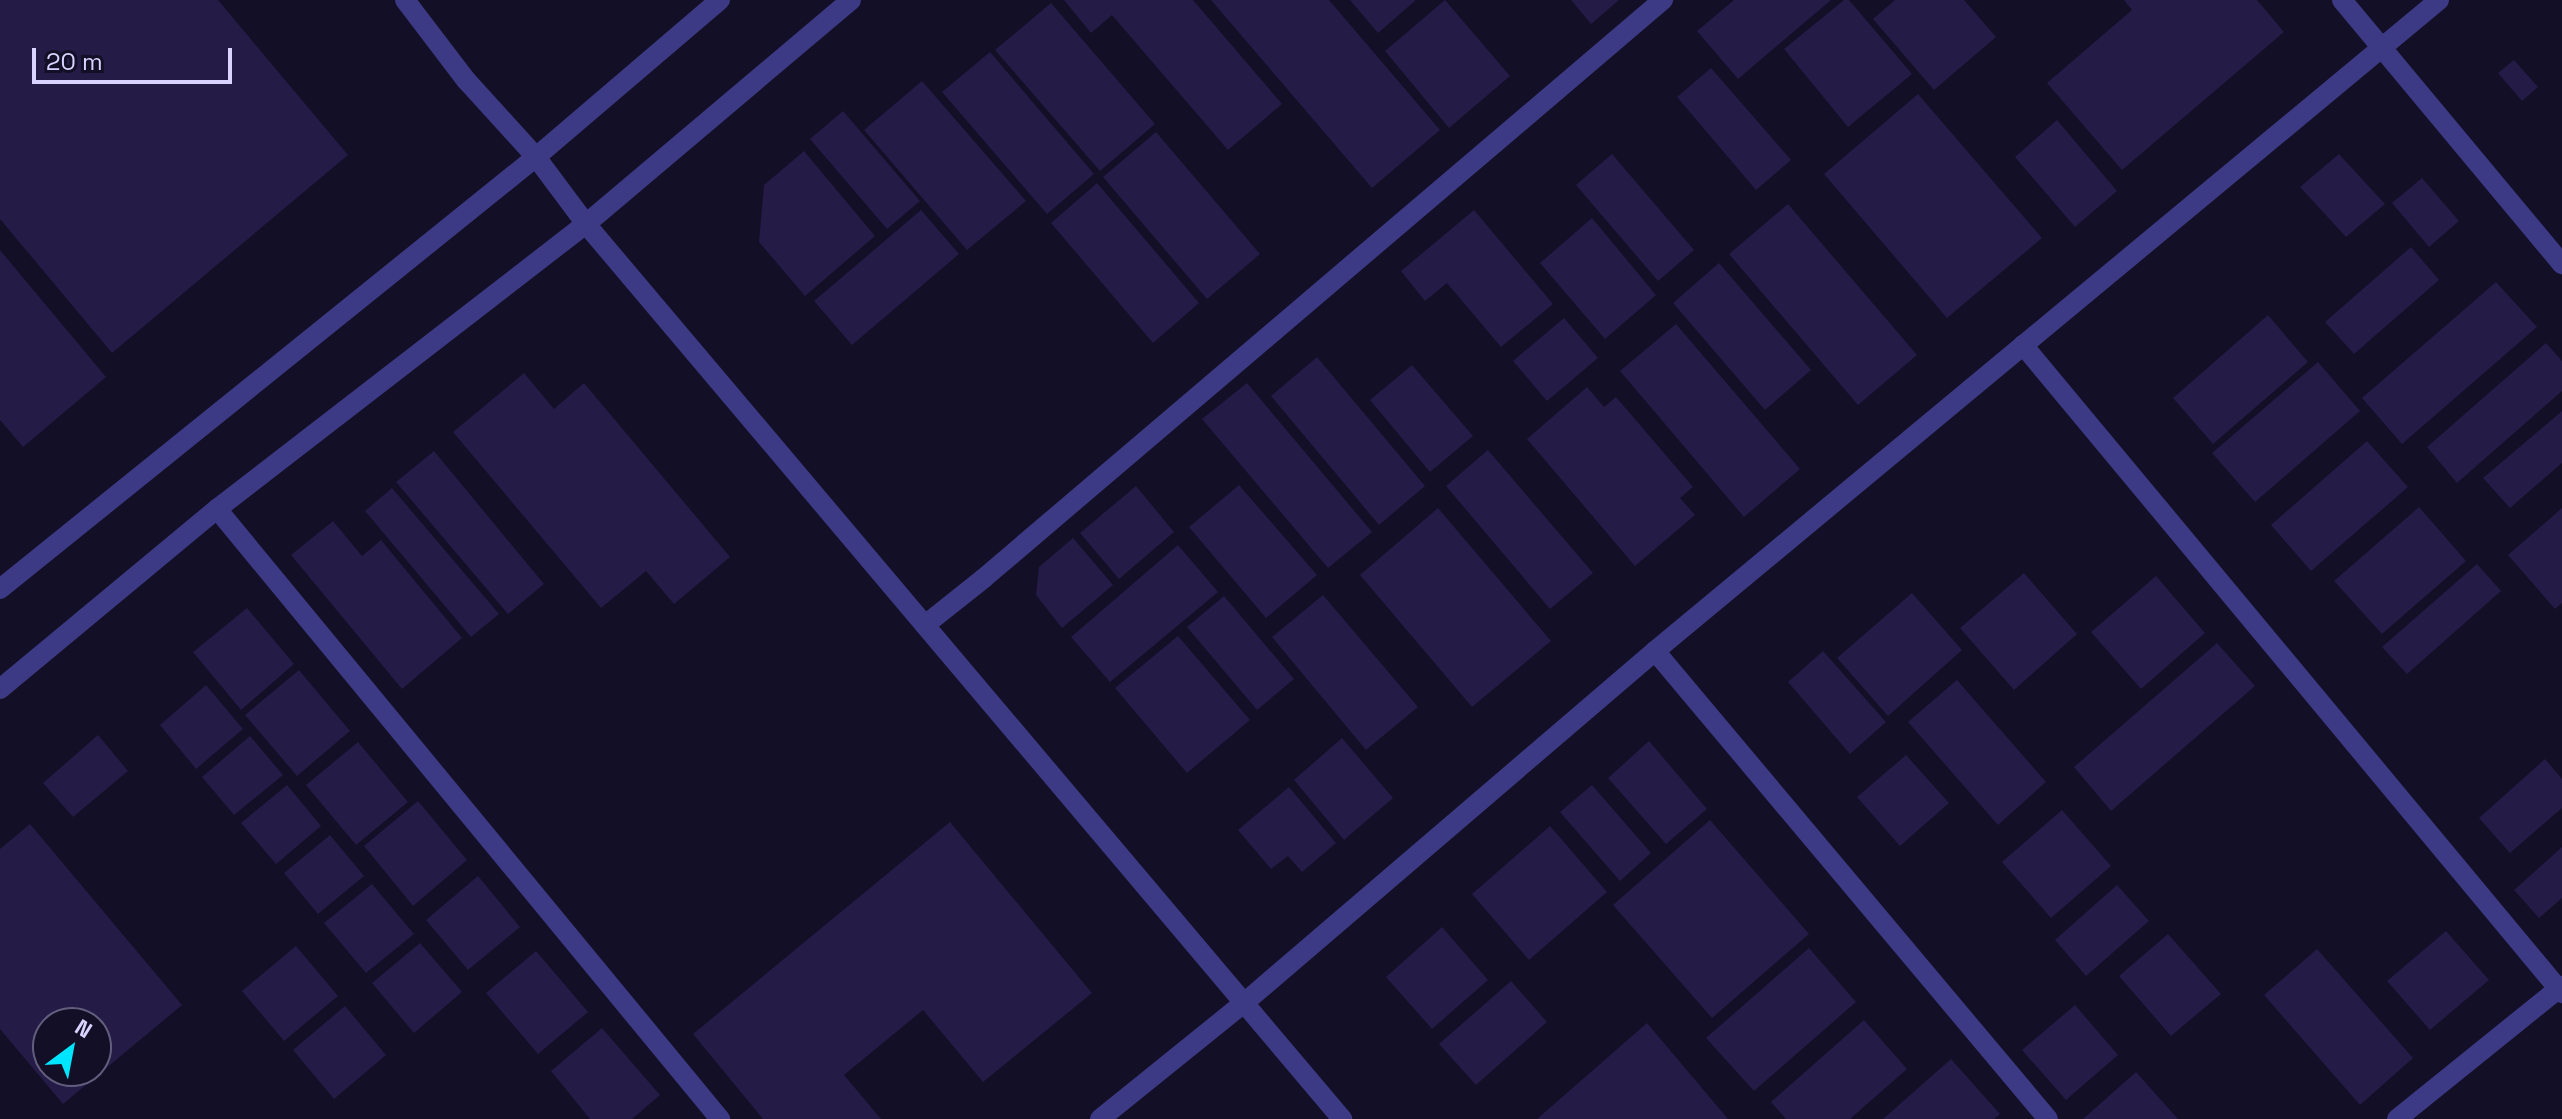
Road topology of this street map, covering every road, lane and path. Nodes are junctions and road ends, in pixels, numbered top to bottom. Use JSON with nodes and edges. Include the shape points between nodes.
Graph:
{"nodes":[{"id":1,"x":405,"y":0,"type":"edge"},
{"id":2,"x":720,"y":0,"type":"edge"},
{"id":3,"x":851,"y":0,"type":"edge"},
{"id":4,"x":1663,"y":0,"type":"edge"},
{"id":5,"x":2342,"y":0,"type":"edge"},
{"id":6,"x":2439,"y":0,"type":"edge"},
{"id":7,"x":2381,"y":47,"type":"junction"},
{"id":8,"x":536,"y":157,"type":"junction"},
{"id":9,"x":586,"y":224,"type":"junction"},
{"id":10,"x":2562,"y":264,"type":"edge"},
{"id":11,"x":2023,"y":345,"type":"junction"},
{"id":12,"x":217,"y":509,"type":"junction"},
{"id":13,"x":0,"y":589,"type":"edge"},
{"id":14,"x":925,"y":625,"type":"junction"},
{"id":15,"x":1655,"y":651,"type":"junction"},
{"id":16,"x":0,"y":689,"type":"edge"},
{"id":17,"x":2561,"y":990,"type":"edge"},
{"id":18,"x":1244,"y":1003,"type":"junction"},
{"id":19,"x":720,"y":1119,"type":"edge"},
{"id":20,"x":1100,"y":1119,"type":"edge"},
{"id":21,"x":1342,"y":1119,"type":"edge"},
{"id":22,"x":2048,"y":1119,"type":"edge"},
{"id":23,"x":2397,"y":1119,"type":"edge"}],
"edges":[{"from":1,"to":8,"type":"street","via":[[466,80]]},
{"from":2,"to":8,"type":"street"},
{"from":3,"to":9,"type":"street"},
{"from":4,"to":14,"type":"street"},
{"from":5,"to":7,"type":"street"},
{"from":6,"to":7,"type":"street"},
{"from":7,"to":10,"type":"street"},
{"from":7,"to":11,"type":"street"},
{"from":8,"to":9,"type":"street"},
{"from":8,"to":13,"type":"street"},
{"from":9,"to":12,"type":"street"},
{"from":9,"to":14,"type":"street"},
{"from":11,"to":15,"type":"street"},
{"from":11,"to":17,"type":"street"},
{"from":12,"to":16,"type":"street"},
{"from":12,"to":19,"type":"street"},
{"from":14,"to":18,"type":"street"},
{"from":15,"to":18,"type":"street"},
{"from":15,"to":22,"type":"street"},
{"from":17,"to":23,"type":"street"},
{"from":18,"to":20,"type":"street"},
{"from":18,"to":21,"type":"street"}]}
